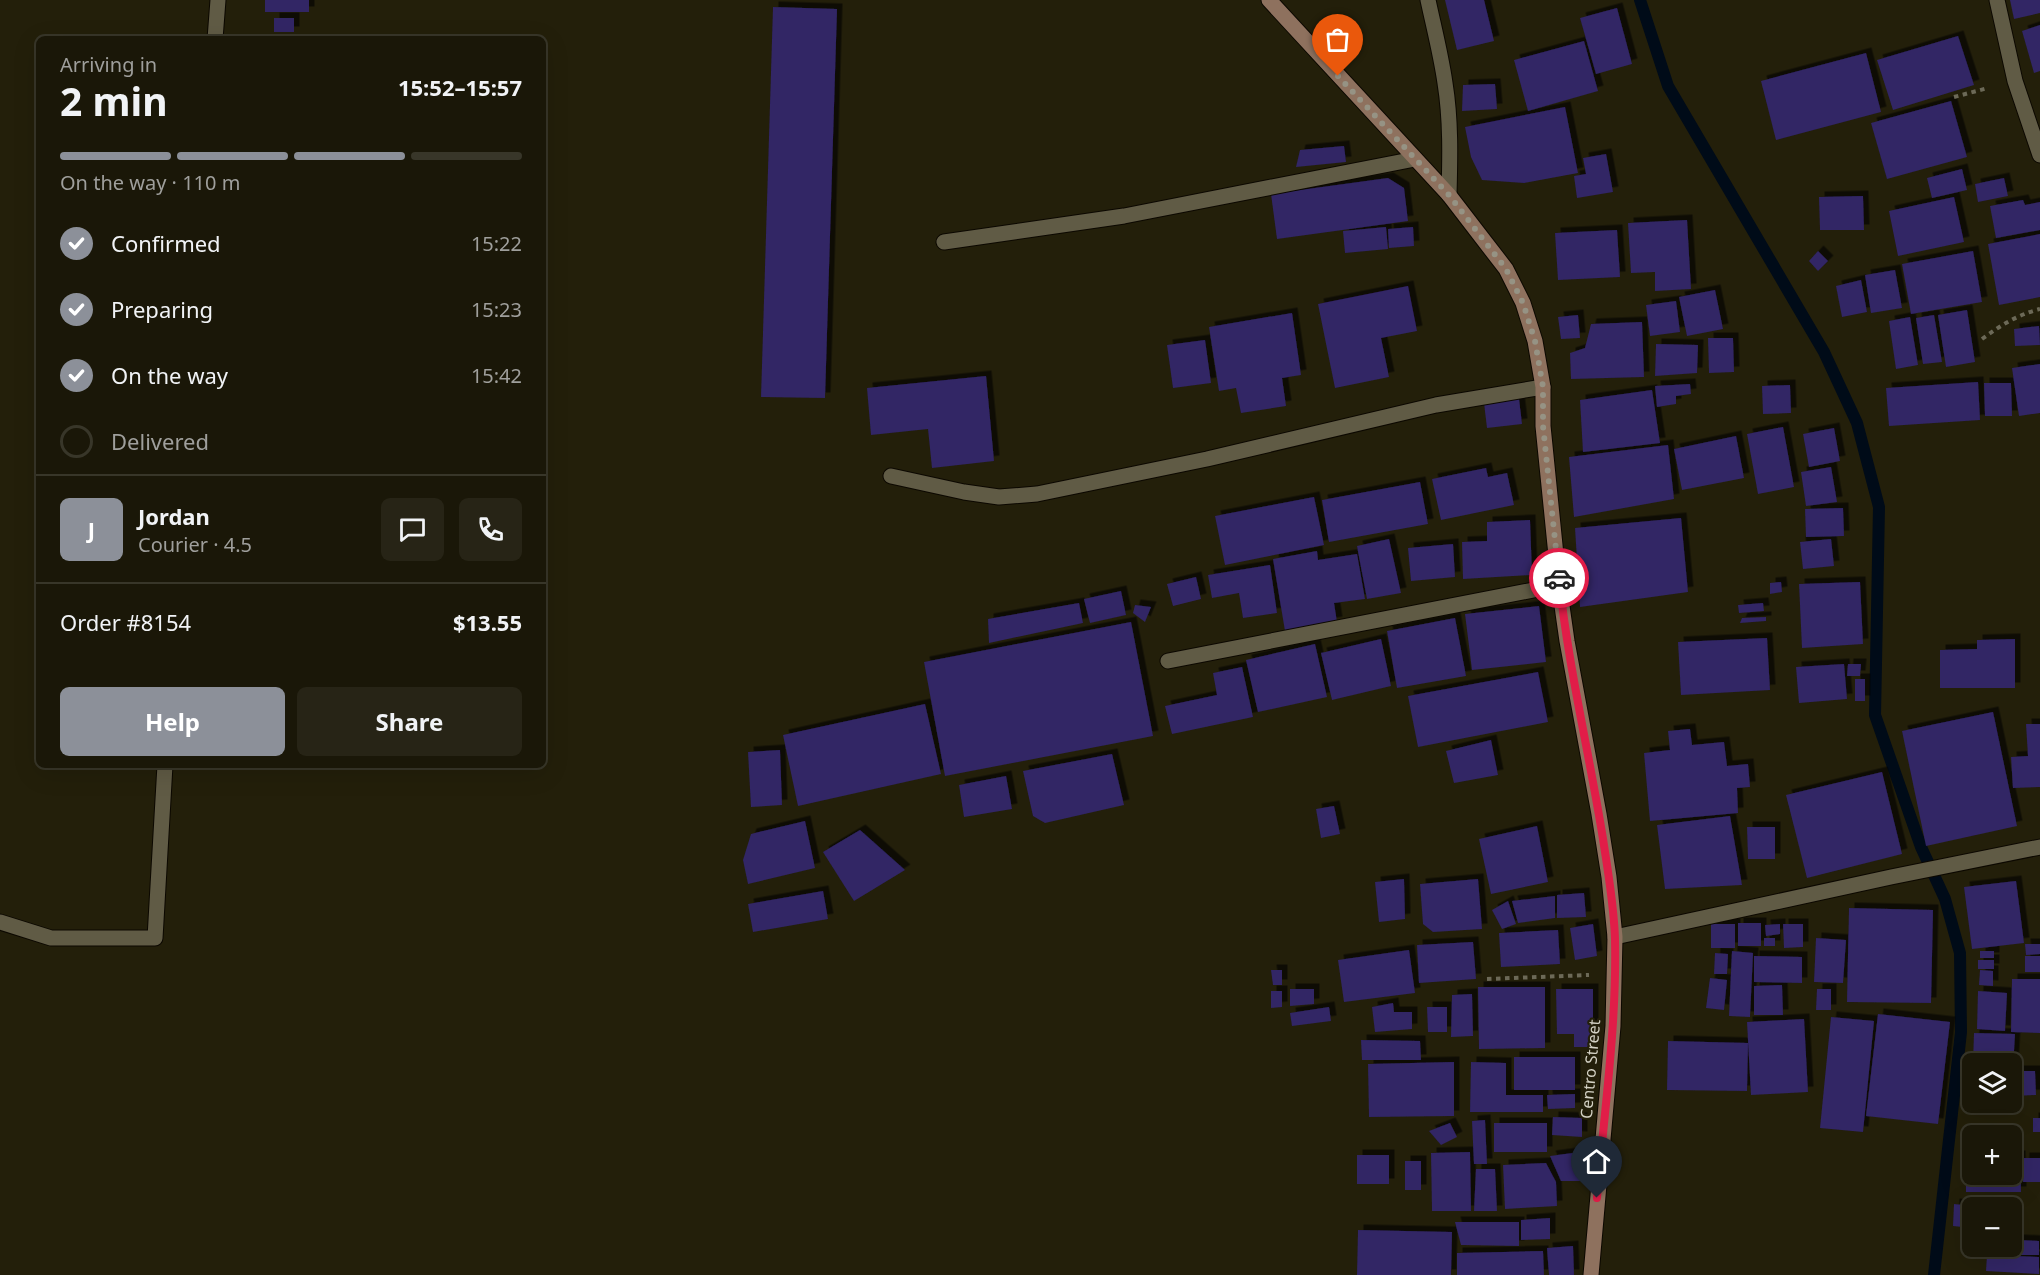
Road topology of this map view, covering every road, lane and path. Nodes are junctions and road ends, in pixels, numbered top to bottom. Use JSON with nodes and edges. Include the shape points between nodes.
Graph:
{"nodes":[{"id":1,"x":218,"y":0,"type":"edge"},
{"id":2,"x":1269,"y":0,"type":"edge"},
{"id":3,"x":1428,"y":0,"type":"edge"},
{"id":4,"x":1997,"y":0,"type":"edge"},
{"id":5,"x":215,"y":36,"type":"edge"},
{"id":6,"x":2015,"y":81,"type":"junction"},
{"id":7,"x":1954,"y":97,"type":"dead end"},
{"id":8,"x":2040,"y":155,"type":"edge"},
{"id":9,"x":1415,"y":159,"type":"junction"},
{"id":10,"x":1449,"y":195,"type":"junction"},
{"id":11,"x":944,"y":242,"type":"dead end"},
{"id":12,"x":2040,"y":309,"type":"edge"},
{"id":13,"x":1982,"y":339,"type":"dead end"},
{"id":14,"x":1543,"y":387,"type":"junction"},
{"id":15,"x":891,"y":476,"type":"dead end"},
{"id":16,"x":1559,"y":585,"type":"junction"},
{"id":17,"x":1168,"y":661,"type":"dead end"},
{"id":18,"x":165,"y":768,"type":"edge"},
{"id":19,"x":2040,"y":847,"type":"edge"},
{"id":20,"x":0,"y":922,"type":"edge"},
{"id":21,"x":1615,"y":938,"type":"junction"},
{"id":22,"x":1614,"y":974,"type":"junction"},
{"id":23,"x":1487,"y":979,"type":"dead end"},
{"id":24,"x":1591,"y":1275,"type":"edge"}],
"edges":[{"from":1,"to":5,"type":"street"},
{"from":2,"to":9,"type":"street","name":"Centro Street"},
{"from":3,"to":10,"type":"street","via":[[1449,114]]},
{"from":4,"to":6,"type":"street"},
{"from":6,"to":7,"type":"path"},
{"from":6,"to":8,"type":"street"},
{"from":9,"to":10,"type":"street","name":"Centro Street"},
{"from":9,"to":11,"type":"street","via":[[1124,216]]},
{"from":10,"to":14,"type":"street","name":"Centro Street","via":[[1506,269],[1523,303]]},
{"from":12,"to":13,"type":"path","via":[[2014,318]]},
{"from":14,"to":15,"type":"street","via":[[1436,405],[1037,494],[999,497]]},
{"from":14,"to":16,"type":"street","name":"Centro Street","via":[[1543,426]]},
{"from":16,"to":17,"type":"street"},
{"from":16,"to":21,"type":"street","name":"Centro Street"},
{"from":18,"to":20,"type":"street","via":[[155,938],[51,938]]},
{"from":19,"to":21,"type":"street"},
{"from":21,"to":22,"type":"street","name":"Centro Street"},
{"from":22,"to":23,"type":"path"},
{"from":22,"to":24,"type":"street","name":"Centro Street"}]}
